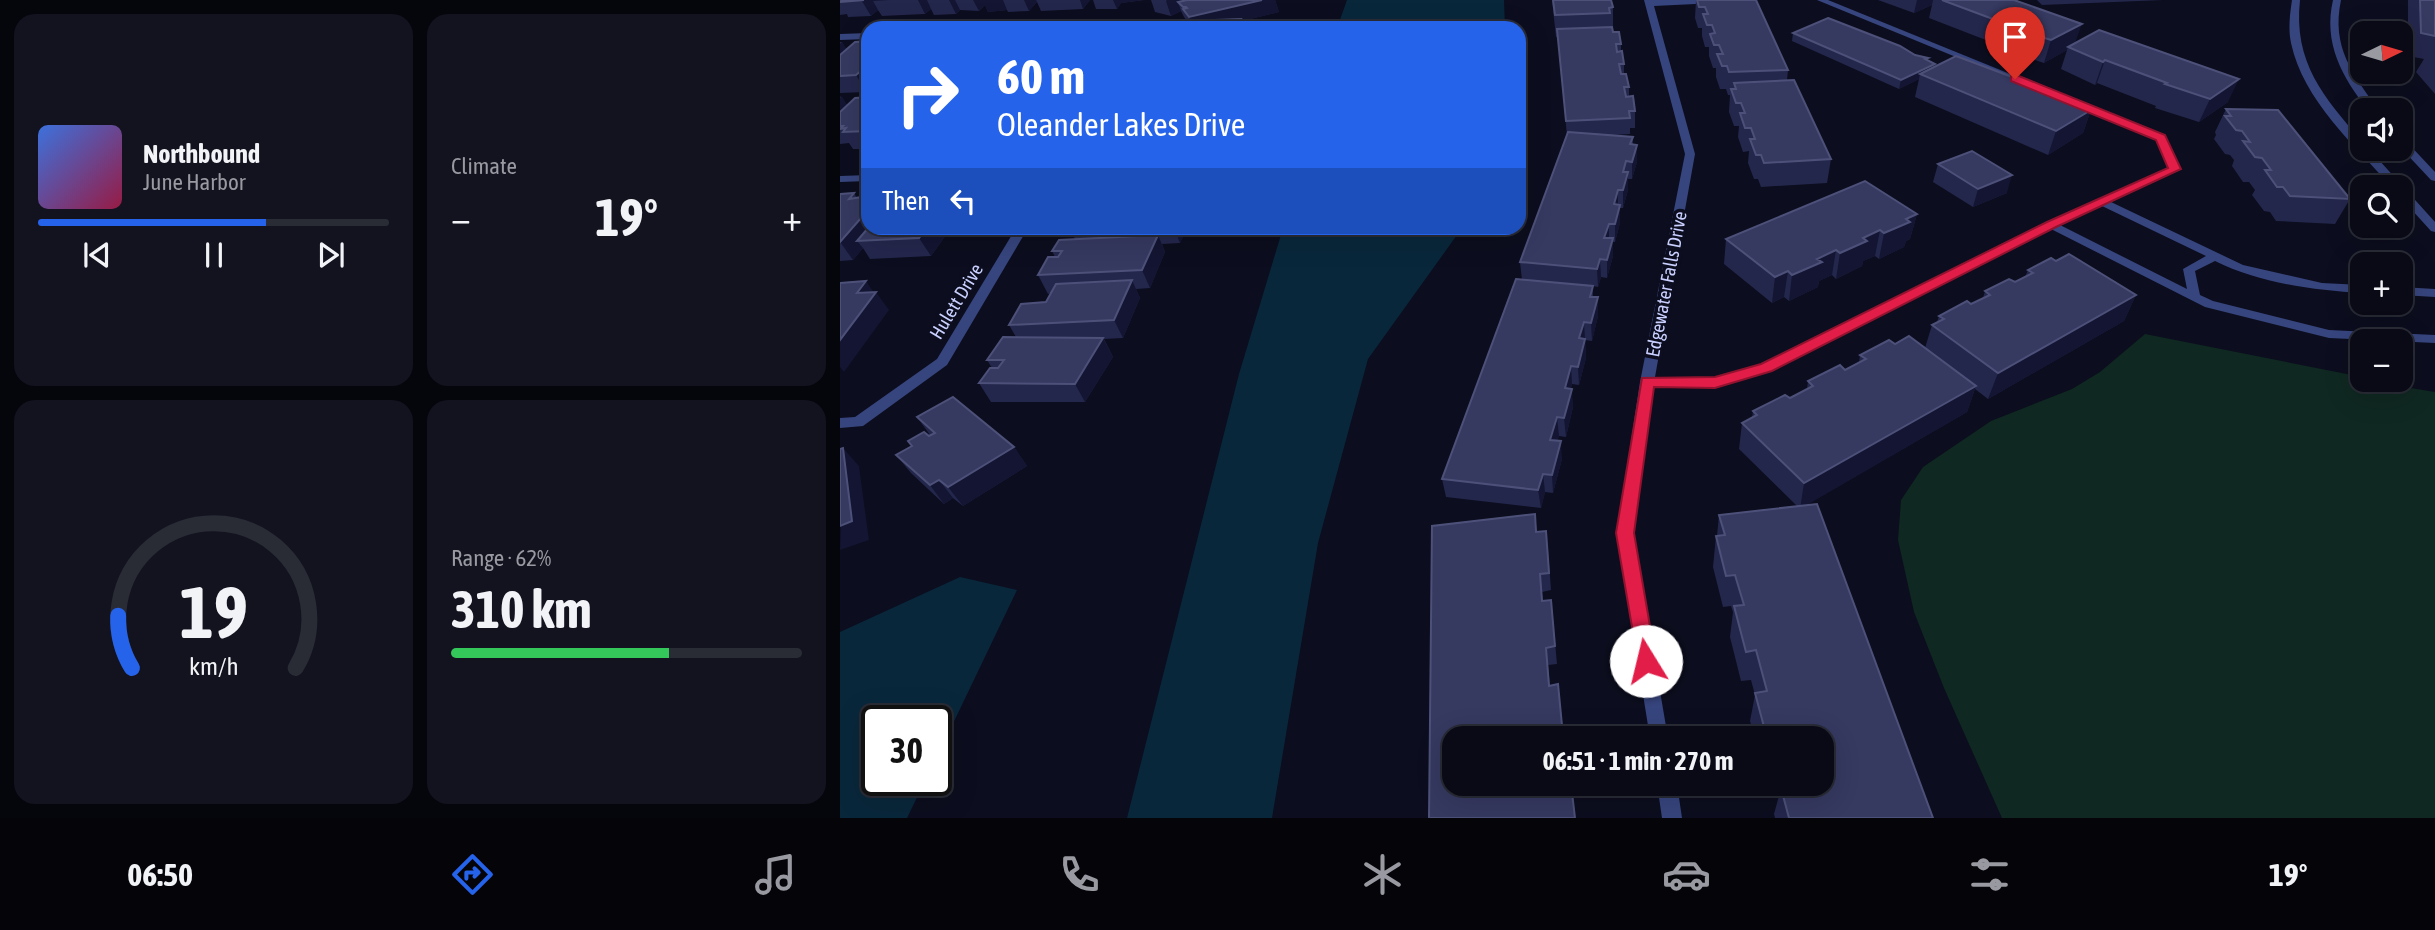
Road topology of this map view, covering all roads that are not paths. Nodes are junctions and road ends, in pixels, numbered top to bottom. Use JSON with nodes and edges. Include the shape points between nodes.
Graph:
{"nodes":[{"id":1,"x":1737,"y":0,"type":"edge"},
{"id":2,"x":1821,"y":0,"type":"edge"},
{"id":3,"x":2296,"y":0,"type":"edge"},
{"id":4,"x":2337,"y":0,"type":"edge"},
{"id":5,"x":1648,"y":2,"type":"edge"},
{"id":6,"x":861,"y":36,"type":"edge"},
{"id":7,"x":840,"y":37,"type":"edge"},
{"id":8,"x":2022,"y":82,"type":"edge"},
{"id":9,"x":2060,"y":97,"type":"edge"},
{"id":10,"x":2363,"y":98,"type":"edge"},
{"id":11,"x":2350,"y":132,"type":"edge"},
{"id":12,"x":2413,"y":155,"type":"edge"},
{"id":13,"x":2375,"y":161,"type":"edge"},
{"id":14,"x":2387,"y":175,"type":"edge"},
{"id":15,"x":861,"y":178,"type":"edge"},
{"id":16,"x":2435,"y":178,"type":"edge"},
{"id":17,"x":840,"y":179,"type":"edge"},
{"id":18,"x":2102,"y":202,"type":"junction"},
{"id":19,"x":2413,"y":204,"type":"edge"},
{"id":20,"x":2051,"y":225,"type":"junction"},
{"id":21,"x":2435,"y":229,"type":"edge"},
{"id":22,"x":1018,"y":235,"type":"edge"},
{"id":23,"x":2214,"y":257,"type":"junction"},
{"id":24,"x":2350,"y":288,"type":"edge"},
{"id":25,"x":2413,"y":292,"type":"edge"},
{"id":26,"x":2435,"y":293,"type":"edge"},
{"id":27,"x":2194,"y":296,"type":"junction"},
{"id":28,"x":2435,"y":339,"type":"edge"},
{"id":29,"x":1647,"y":382,"type":"junction"},
{"id":30,"x":840,"y":423,"type":"edge"},
{"id":31,"x":1657,"y":726,"type":"edge"},
{"id":32,"x":1669,"y":796,"type":"edge"},
{"id":33,"x":1672,"y":818,"type":"edge"}],
"edges":[{"from":1,"to":5,"type":"street"},
{"from":2,"to":8,"type":"street"},
{"from":3,"to":11,"type":"street","via":[[2292,33],[2304,68]]},
{"from":4,"to":10,"type":"street","via":[[2332,28],[2338,53]]},
{"from":5,"to":29,"type":"street","name":"Edgewater Falls Drive","via":[[1690,154]]},
{"from":6,"to":7,"type":"street"},
{"from":9,"to":18,"type":"street","via":[[2161,138],[2175,169]]},
{"from":12,"to":16,"type":"street"},
{"from":13,"to":14,"type":"street"},
{"from":15,"to":17,"type":"street"},
{"from":18,"to":20,"type":"street"},
{"from":18,"to":23,"type":"street"},
{"from":19,"to":21,"type":"street"},
{"from":20,"to":27,"type":"street"},
{"from":20,"to":29,"type":"street","via":[[1766,368],[1715,383]]},
{"from":22,"to":30,"type":"street","name":"Hulett Drive","via":[[942,362],[858,422]]},
{"from":23,"to":24,"type":"street","via":[[2239,268],[2322,287]]},
{"from":23,"to":27,"type":"street","via":[[2189,269]]},
{"from":25,"to":26,"type":"street"},
{"from":27,"to":28,"type":"street","via":[[2209,304],[2329,334]]},
{"from":29,"to":31,"type":"street","name":"Edgewater Falls Drive","via":[[1625,533]]},
{"from":32,"to":33,"type":"street"}]}
